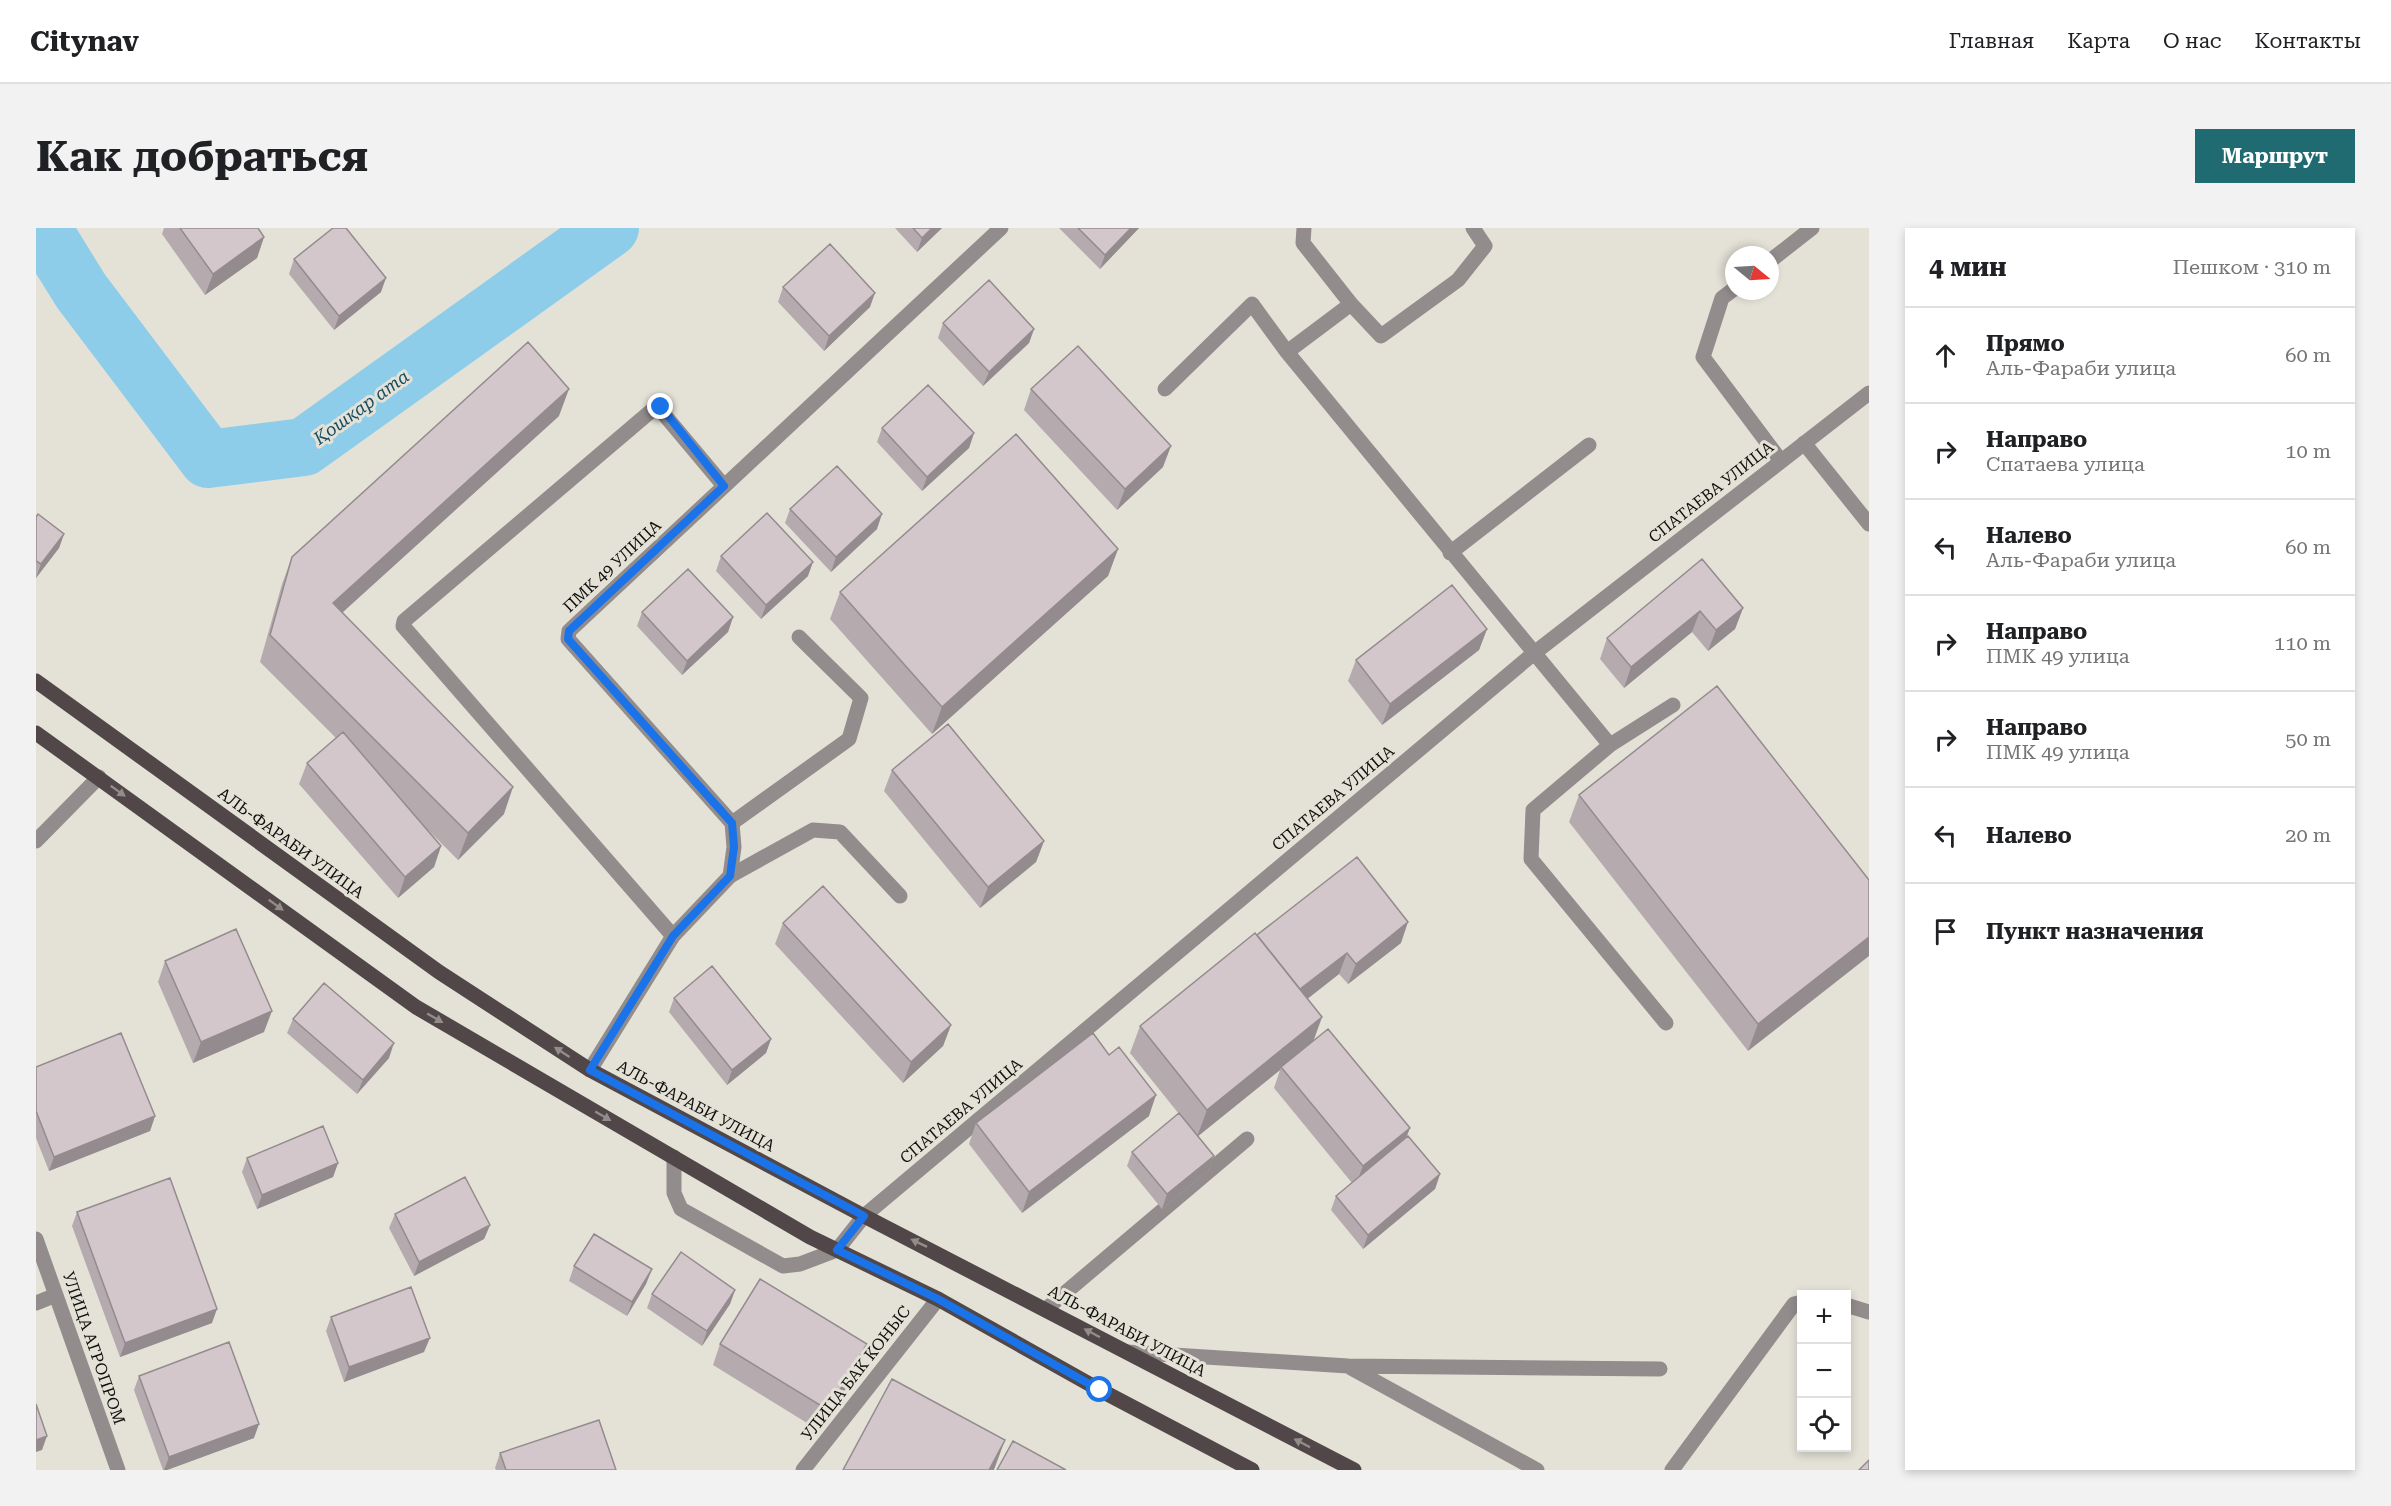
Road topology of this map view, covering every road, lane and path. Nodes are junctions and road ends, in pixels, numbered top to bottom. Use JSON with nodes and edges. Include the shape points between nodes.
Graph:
{"nodes":[{"id":1,"x":1000,"y":228,"type":"edge"},
{"id":2,"x":1304,"y":228,"type":"edge"},
{"id":3,"x":1473,"y":228,"type":"edge"},
{"id":4,"x":1812,"y":228,"type":"edge"},
{"id":5,"x":1779,"y":254,"type":"edge"},
{"id":6,"x":1725,"y":296,"type":"edge"},
{"id":7,"x":1351,"y":304,"type":"junction"},
{"id":8,"x":1287,"y":352,"type":"junction"},
{"id":9,"x":1165,"y":389,"type":"dead end"},
{"id":10,"x":1869,"y":393,"type":"edge"},
{"id":11,"x":1804,"y":443,"type":"junction"},
{"id":12,"x":1589,"y":445,"type":"dead end"},
{"id":13,"x":1781,"y":461,"type":"junction"},
{"id":14,"x":724,"y":486,"type":"junction"},
{"id":15,"x":1869,"y":524,"type":"edge"},
{"id":16,"x":1450,"y":553,"type":"junction"},
{"id":17,"x":799,"y":637,"type":"dead end"},
{"id":18,"x":1533,"y":654,"type":"junction"},
{"id":19,"x":36,"y":681,"type":"edge"},
{"id":20,"x":1673,"y":705,"type":"dead end"},
{"id":21,"x":36,"y":733,"type":"edge"},
{"id":22,"x":1610,"y":745,"type":"junction"},
{"id":23,"x":99,"y":777,"type":"junction"},
{"id":24,"x":732,"y":823,"type":"junction"},
{"id":25,"x":36,"y":841,"type":"edge"},
{"id":26,"x":730,"y":876,"type":"junction"},
{"id":27,"x":900,"y":896,"type":"dead end"},
{"id":28,"x":673,"y":936,"type":"junction"},
{"id":29,"x":1666,"y":1023,"type":"dead end"},
{"id":30,"x":590,"y":1070,"type":"junction"},
{"id":31,"x":1247,"y":1139,"type":"dead end"},
{"id":32,"x":674,"y":1157,"type":"junction"},
{"id":33,"x":864,"y":1216,"type":"junction"},
{"id":34,"x":36,"y":1239,"type":"edge"},
{"id":35,"x":837,"y":1250,"type":"junction"},
{"id":36,"x":56,"y":1295,"type":"junction"},
{"id":37,"x":938,"y":1299,"type":"junction"},
{"id":38,"x":36,"y":1303,"type":"edge"},
{"id":39,"x":1797,"y":1303,"type":"edge"},
{"id":40,"x":1851,"y":1307,"type":"edge"},
{"id":41,"x":1046,"y":1309,"type":"junction"},
{"id":42,"x":1869,"y":1312,"type":"edge"},
{"id":43,"x":1127,"y":1352,"type":"junction"},
{"id":44,"x":1348,"y":1366,"type":"junction"},
{"id":45,"x":1660,"y":1369,"type":"dead end"},
{"id":46,"x":118,"y":1470,"type":"edge"},
{"id":47,"x":803,"y":1470,"type":"edge"},
{"id":48,"x":1252,"y":1470,"type":"edge"},
{"id":49,"x":1354,"y":1470,"type":"edge"},
{"id":50,"x":1538,"y":1470,"type":"edge"},
{"id":51,"x":1672,"y":1470,"type":"edge"}],
"edges":[{"from":1,"to":14,"type":"street","name":"ПМК 49 УЛИЦА"},
{"from":2,"to":7,"type":"street","via":[[1304,243]]},
{"from":3,"to":7,"type":"street","via":[[1485,246],[1458,280],[1381,336]]},
{"from":4,"to":5,"type":"street"},
{"from":6,"to":13,"type":"street","via":[[1703,357]]},
{"from":7,"to":8,"type":"street"},
{"from":8,"to":9,"type":"street","via":[[1252,304]]},
{"from":8,"to":16,"type":"street"},
{"from":10,"to":11,"type":"street","name":"СПАТАЕВА УЛИЦА"},
{"from":11,"to":13,"type":"street","name":"СПАТАЕВА УЛИЦА"},
{"from":11,"to":15,"type":"street"},
{"from":12,"to":16,"type":"street"},
{"from":13,"to":18,"type":"street","name":"СПАТАЕВА УЛИЦА"},
{"from":14,"to":24,"type":"street","name":"ПМК 49 УЛИЦА","via":[[569,631],[568,639]]},
{"from":14,"to":28,"type":"street","via":[[657,406],[404,621],[403,626]]},
{"from":16,"to":18,"type":"street"},
{"from":17,"to":24,"type":"street","via":[[861,698],[849,740]]},
{"from":18,"to":22,"type":"street"},
{"from":18,"to":33,"type":"street","name":"СПАТАЕВА УЛИЦА"},
{"from":30,"to":19,"type":"main road","name":"АЛЬ-ФАРАБИ УЛИЦА","one_way":true,"via":[[438,972]]},
{"from":20,"to":22,"type":"street"},
{"from":21,"to":23,"type":"main road"},
{"from":22,"to":29,"type":"street","via":[[1533,810],[1531,859]]},
{"from":23,"to":25,"type":"street"},
{"from":23,"to":32,"type":"main road","one_way":true,"via":[[416,1007]]},
{"from":24,"to":26,"type":"street"},
{"from":26,"to":27,"type":"street","via":[[813,830],[840,832]]},
{"from":26,"to":28,"type":"street"},
{"from":28,"to":30,"type":"street"},
{"from":30,"to":33,"type":"main road","name":"АЛЬ-ФАРАБИ УЛИЦА"},
{"from":31,"to":41,"type":"street"},
{"from":32,"to":35,"type":"main road"},
{"from":32,"to":35,"type":"street","via":[[674,1193],[681,1209],[783,1266]]},
{"from":33,"to":35,"type":"street","name":"СПАТАЕВА УЛИЦА"},
{"from":41,"to":33,"type":"main road","name":"АЛЬ-ФАРАБИ УЛИЦА","one_way":true},
{"from":34,"to":36,"type":"street","name":"УЛИЦА АГРОПРОМ"},
{"from":35,"to":37,"type":"main road"},
{"from":36,"to":38,"type":"street"},
{"from":36,"to":46,"type":"street","name":"УЛИЦА АГРОПРОМ"},
{"from":37,"to":47,"type":"street","name":"УЛИЦА БАК КОНЫС"},
{"from":37,"to":48,"type":"main road"},
{"from":39,"to":51,"type":"street"},
{"from":40,"to":42,"type":"street"},
{"from":43,"to":41,"type":"main road","name":"АЛЬ-ФАРАБИ УЛИЦА","one_way":true},
{"from":43,"to":44,"type":"street"},
{"from":49,"to":43,"type":"main road","name":"АЛЬ-ФАРАБИ УЛИЦА","one_way":true},
{"from":44,"to":45,"type":"street"},
{"from":44,"to":50,"type":"street"}]}
